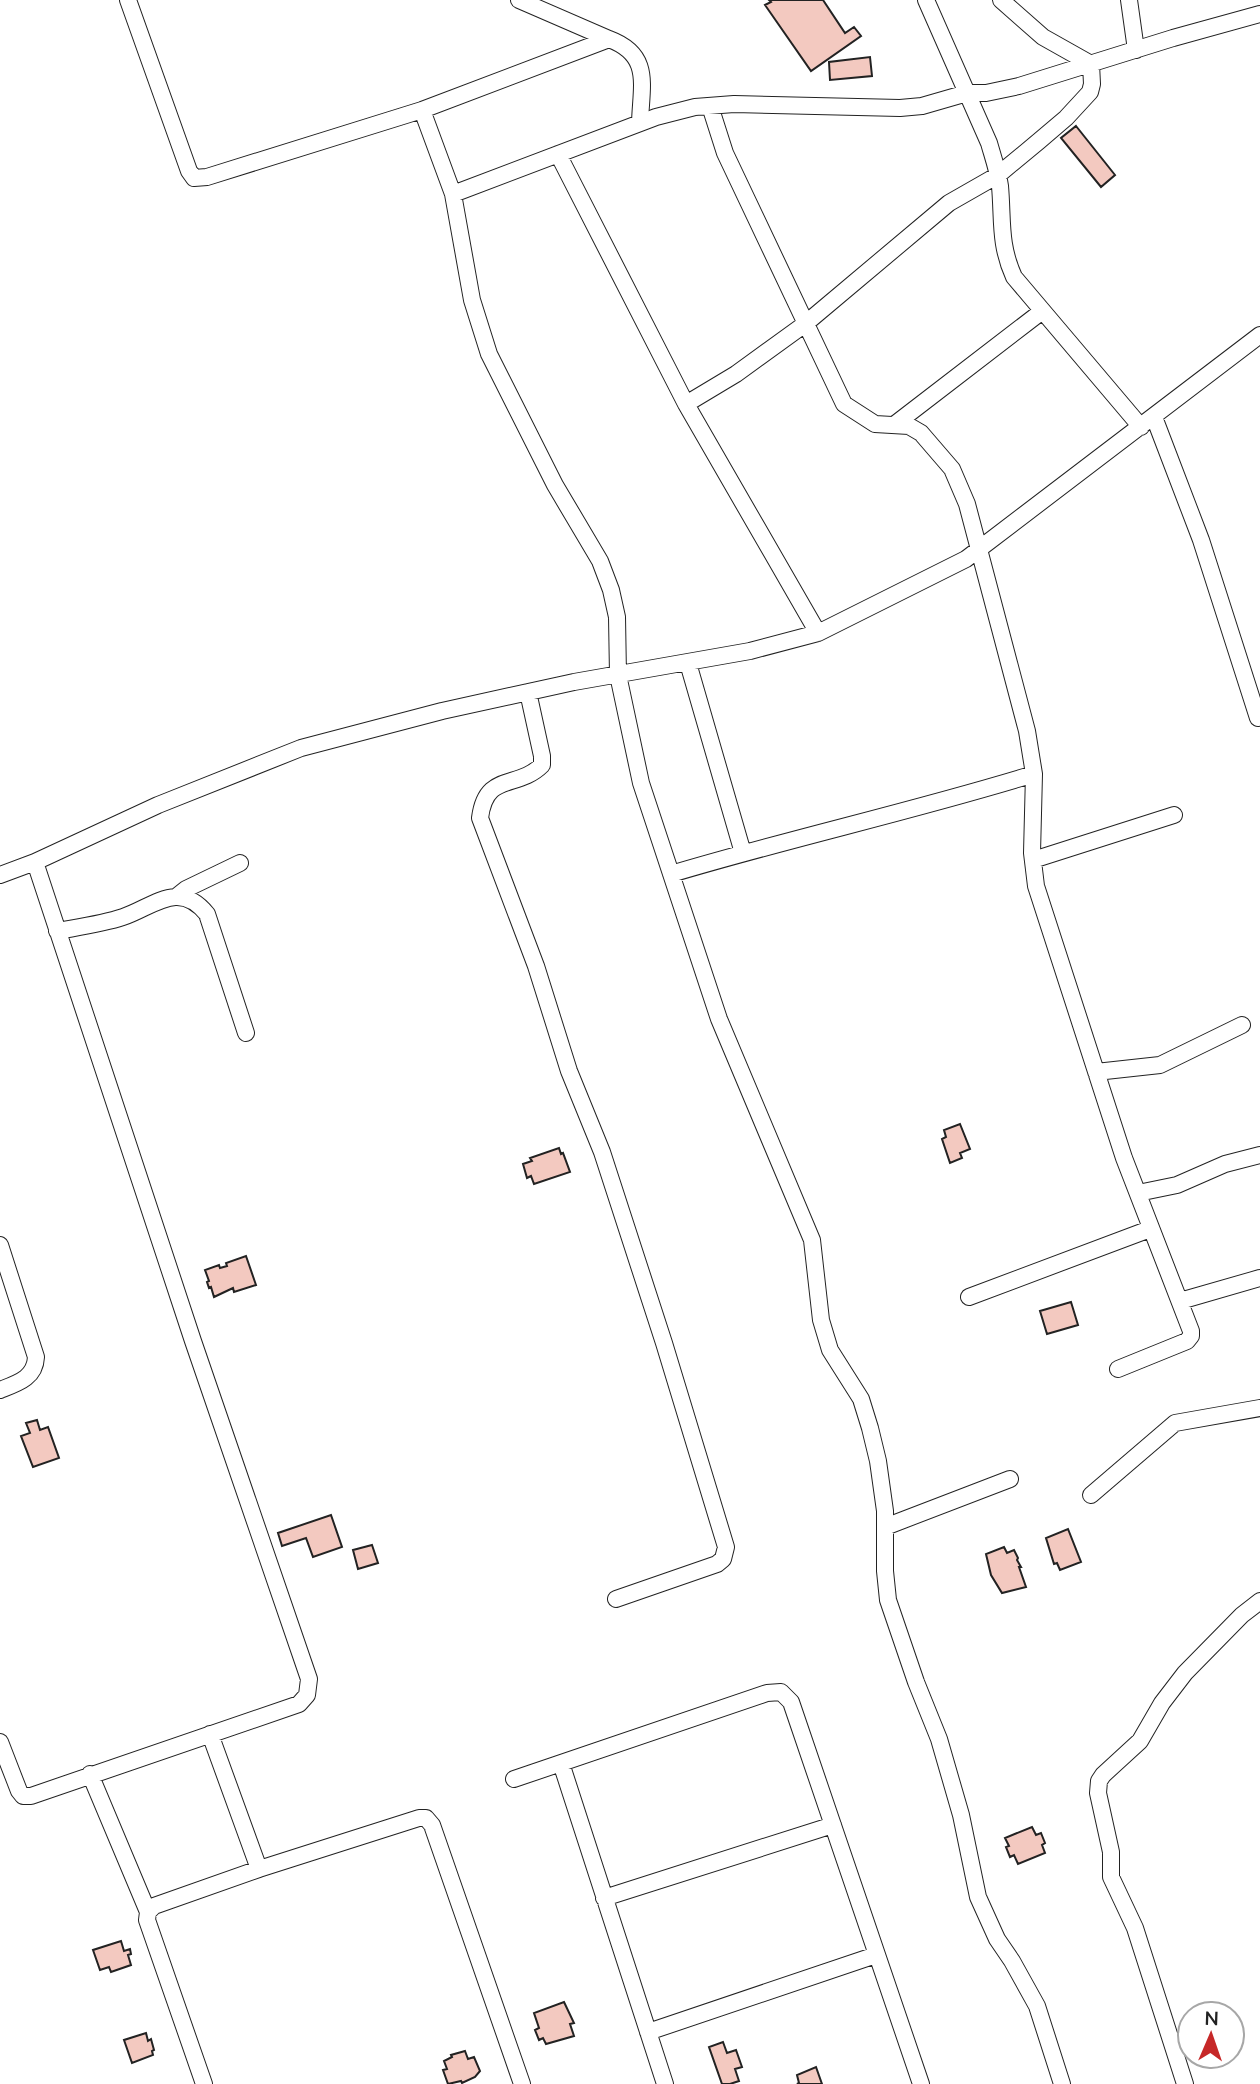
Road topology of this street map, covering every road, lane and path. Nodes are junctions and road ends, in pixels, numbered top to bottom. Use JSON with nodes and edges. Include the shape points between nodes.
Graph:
{"nodes":[{"id":1,"x":128,"y":0,"type":"edge"},
{"id":2,"x":519,"y":0,"type":"edge"},
{"id":3,"x":926,"y":0,"type":"edge"},
{"id":4,"x":1001,"y":0,"type":"edge"},
{"id":5,"x":1129,"y":0,"type":"edge"},
{"id":6,"x":1260,"y":14,"type":"edge"},
{"id":7,"x":609,"y":39,"type":"junction"},
{"id":8,"x":1136,"y":50,"type":"junction"},
{"id":9,"x":1091,"y":64,"type":"junction"},
{"id":10,"x":967,"y":93,"type":"junction"},
{"id":11,"x":710,"y":106,"type":"junction"},
{"id":12,"x":422,"y":110,"type":"junction"},
{"id":13,"x":640,"y":123,"type":"junction"},
{"id":14,"x":558,"y":154,"type":"junction"},
{"id":15,"x":998,"y":174,"type":"junction"},
{"id":16,"x":453,"y":194,"type":"junction"},
{"id":17,"x":1041,"y":312,"type":"junction"},
{"id":18,"x":805,"y":324,"type":"junction"},
{"id":19,"x":1260,"y":335,"type":"edge"},
{"id":20,"x":686,"y":404,"type":"junction"},
{"id":21,"x":1147,"y":423,"type":"junction"},
{"id":22,"x":894,"y":425,"type":"junction"},
{"id":23,"x":978,"y":551,"type":"junction"},
{"id":24,"x":818,"y":633,"type":"junction"},
{"id":25,"x":688,"y":663,"type":"junction"},
{"id":26,"x":618,"y":675,"type":"junction"},
{"id":27,"x":528,"y":692,"type":"junction"},
{"id":28,"x":1258,"y":718,"type":"edge"},
{"id":29,"x":1034,"y":774,"type":"junction"},
{"id":30,"x":1174,"y":815,"type":"dead end"},
{"id":31,"x":743,"y":853,"type":"junction"},
{"id":32,"x":1033,"y":860,"type":"junction"},
{"id":33,"x":35,"y":862,"type":"junction"},
{"id":34,"x":240,"y":863,"type":"dead end"},
{"id":35,"x":671,"y":874,"type":"junction"},
{"id":36,"x":0,"y":875,"type":"edge"},
{"id":37,"x":176,"y":897,"type":"junction"},
{"id":38,"x":57,"y":931,"type":"junction"},
{"id":39,"x":1242,"y":1026,"type":"dead end"},
{"id":40,"x":246,"y":1033,"type":"dead end"},
{"id":41,"x":1096,"y":1072,"type":"junction"},
{"id":42,"x":1260,"y":1155,"type":"edge"},
{"id":43,"x":1138,"y":1193,"type":"junction"},
{"id":44,"x":1150,"y":1229,"type":"junction"},
{"id":45,"x":0,"y":1247,"type":"edge"},
{"id":46,"x":1260,"y":1278,"type":"edge"},
{"id":47,"x":969,"y":1297,"type":"dead end"},
{"id":48,"x":1180,"y":1301,"type":"junction"},
{"id":49,"x":1118,"y":1369,"type":"dead end"},
{"id":50,"x":0,"y":1390,"type":"edge"},
{"id":51,"x":1260,"y":1408,"type":"edge"},
{"id":52,"x":1010,"y":1479,"type":"dead end"},
{"id":53,"x":1091,"y":1495,"type":"dead end"},
{"id":54,"x":885,"y":1527,"type":"junction"},
{"id":55,"x":616,"y":1599,"type":"dead end"},
{"id":56,"x":1260,"y":1601,"type":"edge"},
{"id":57,"x":210,"y":1734,"type":"junction"},
{"id":58,"x":0,"y":1742,"type":"edge"},
{"id":59,"x":561,"y":1763,"type":"junction"},
{"id":60,"x":90,"y":1774,"type":"junction"},
{"id":61,"x":514,"y":1779,"type":"dead end"},
{"id":62,"x":833,"y":1825,"type":"junction"},
{"id":63,"x":259,"y":1869,"type":"junction"},
{"id":64,"x":604,"y":1898,"type":"junction"},
{"id":65,"x":148,"y":1912,"type":"junction"},
{"id":66,"x":876,"y":1955,"type":"junction"},
{"id":67,"x":648,"y":2032,"type":"junction"},
{"id":68,"x":204,"y":2084,"type":"edge"},
{"id":69,"x":522,"y":2084,"type":"edge"},
{"id":70,"x":665,"y":2084,"type":"edge"},
{"id":71,"x":921,"y":2084,"type":"edge"},
{"id":72,"x":1062,"y":2084,"type":"edge"},
{"id":73,"x":1185,"y":2084,"type":"edge"}],
"edges":[{"from":1,"to":12,"type":"street","via":[[194,178]]},
{"from":2,"to":7,"type":"street"},
{"from":3,"to":10,"type":"street"},
{"from":4,"to":9,"type":"street","via":[[1043,37]]},
{"from":5,"to":8,"type":"street"},
{"from":6,"to":8,"type":"street"},
{"from":7,"to":12,"type":"street"},
{"from":7,"to":13,"type":"street","via":[[636,56],[641,74]]},
{"from":8,"to":9,"type":"street"},
{"from":9,"to":10,"type":"street","via":[[1019,86]]},
{"from":9,"to":15,"type":"street","via":[[1092,84],[1085,98]]},
{"from":10,"to":11,"type":"street","via":[[900,108]]},
{"from":10,"to":15,"type":"street"},
{"from":11,"to":13,"type":"street"},
{"from":11,"to":18,"type":"street","via":[[725,153]]},
{"from":12,"to":16,"type":"street"},
{"from":13,"to":14,"type":"street"},
{"from":14,"to":16,"type":"street"},
{"from":14,"to":20,"type":"street"},
{"from":15,"to":17,"type":"street","via":[[1003,249],[1014,277]]},
{"from":15,"to":18,"type":"street","via":[[949,203]]},
{"from":16,"to":26,"type":"street","via":[[472,300],[489,354],[555,485],[600,561],[611,590],[617,617]]},
{"from":17,"to":21,"type":"street"},
{"from":17,"to":22,"type":"street"},
{"from":18,"to":20,"type":"street"},
{"from":18,"to":22,"type":"street","via":[[844,404],[875,424]]},
{"from":19,"to":21,"type":"street"},
{"from":20,"to":24,"type":"street"},
{"from":21,"to":23,"type":"street"},
{"from":21,"to":28,"type":"street","via":[[1201,540]]},
{"from":22,"to":23,"type":"street","via":[[921,433],[952,469],[967,504]]},
{"from":23,"to":24,"type":"street"},
{"from":23,"to":29,"type":"street","via":[[1024,718]]},
{"from":24,"to":25,"type":"street"},
{"from":25,"to":26,"type":"street"},
{"from":25,"to":31,"type":"street"},
{"from":26,"to":27,"type":"street"},
{"from":26,"to":35,"type":"street","via":[[640,783]]},
{"from":27,"to":33,"type":"street","via":[[301,748],[158,805]]},
{"from":27,"to":55,"type":"street","via":[[542,765],[488,792],[480,818],[602,1152],[726,1547],[717,1564]]},
{"from":29,"to":31,"type":"street"},
{"from":29,"to":32,"type":"street"},
{"from":30,"to":32,"type":"street"},
{"from":31,"to":35,"type":"street"},
{"from":32,"to":41,"type":"street","via":[[1045,917]]},
{"from":33,"to":36,"type":"street"},
{"from":33,"to":38,"type":"street"},
{"from":34,"to":37,"type":"street"},
{"from":35,"to":54,"type":"street","via":[[719,1019],[812,1240],[821,1320],[870,1427]]},
{"from":37,"to":38,"type":"street","via":[[118,918]]},
{"from":37,"to":40,"type":"street","via":[[200,905],[207,914]]},
{"from":38,"to":57,"type":"street","via":[[309,1679],[307,1695],[299,1704]]},
{"from":39,"to":41,"type":"street","via":[[1160,1065]]},
{"from":41,"to":43,"type":"street"},
{"from":42,"to":43,"type":"street","via":[[1177,1185]]},
{"from":43,"to":44,"type":"street"},
{"from":44,"to":47,"type":"street"},
{"from":44,"to":48,"type":"street"},
{"from":45,"to":50,"type":"street","via":[[36,1357],[31,1375]]},
{"from":46,"to":48,"type":"street"},
{"from":48,"to":49,"type":"street","via":[[1191,1331],[1187,1341]]},
{"from":51,"to":53,"type":"street","via":[[1175,1423]]},
{"from":52,"to":54,"type":"street"},
{"from":54,"to":72,"type":"street","via":[[888,1600],[939,1739],[978,1897],[1037,2006]]},
{"from":56,"to":73,"type":"street","via":[[1185,1673],[1140,1741],[1099,1781],[1111,1877],[1135,1928]]},
{"from":57,"to":60,"type":"street"},
{"from":57,"to":63,"type":"street"},
{"from":58,"to":60,"type":"street","via":[[23,1796]]},
{"from":59,"to":61,"type":"street"},
{"from":59,"to":62,"type":"street","via":[[781,1692],[791,1702]]},
{"from":59,"to":64,"type":"street"},
{"from":60,"to":65,"type":"street"},
{"from":62,"to":64,"type":"street"},
{"from":62,"to":66,"type":"street"},
{"from":63,"to":65,"type":"street"},
{"from":63,"to":69,"type":"street","via":[[426,1818]]},
{"from":64,"to":67,"type":"street"},
{"from":65,"to":68,"type":"street"},
{"from":66,"to":67,"type":"street"},
{"from":66,"to":71,"type":"street"},
{"from":67,"to":70,"type":"street"}]}
